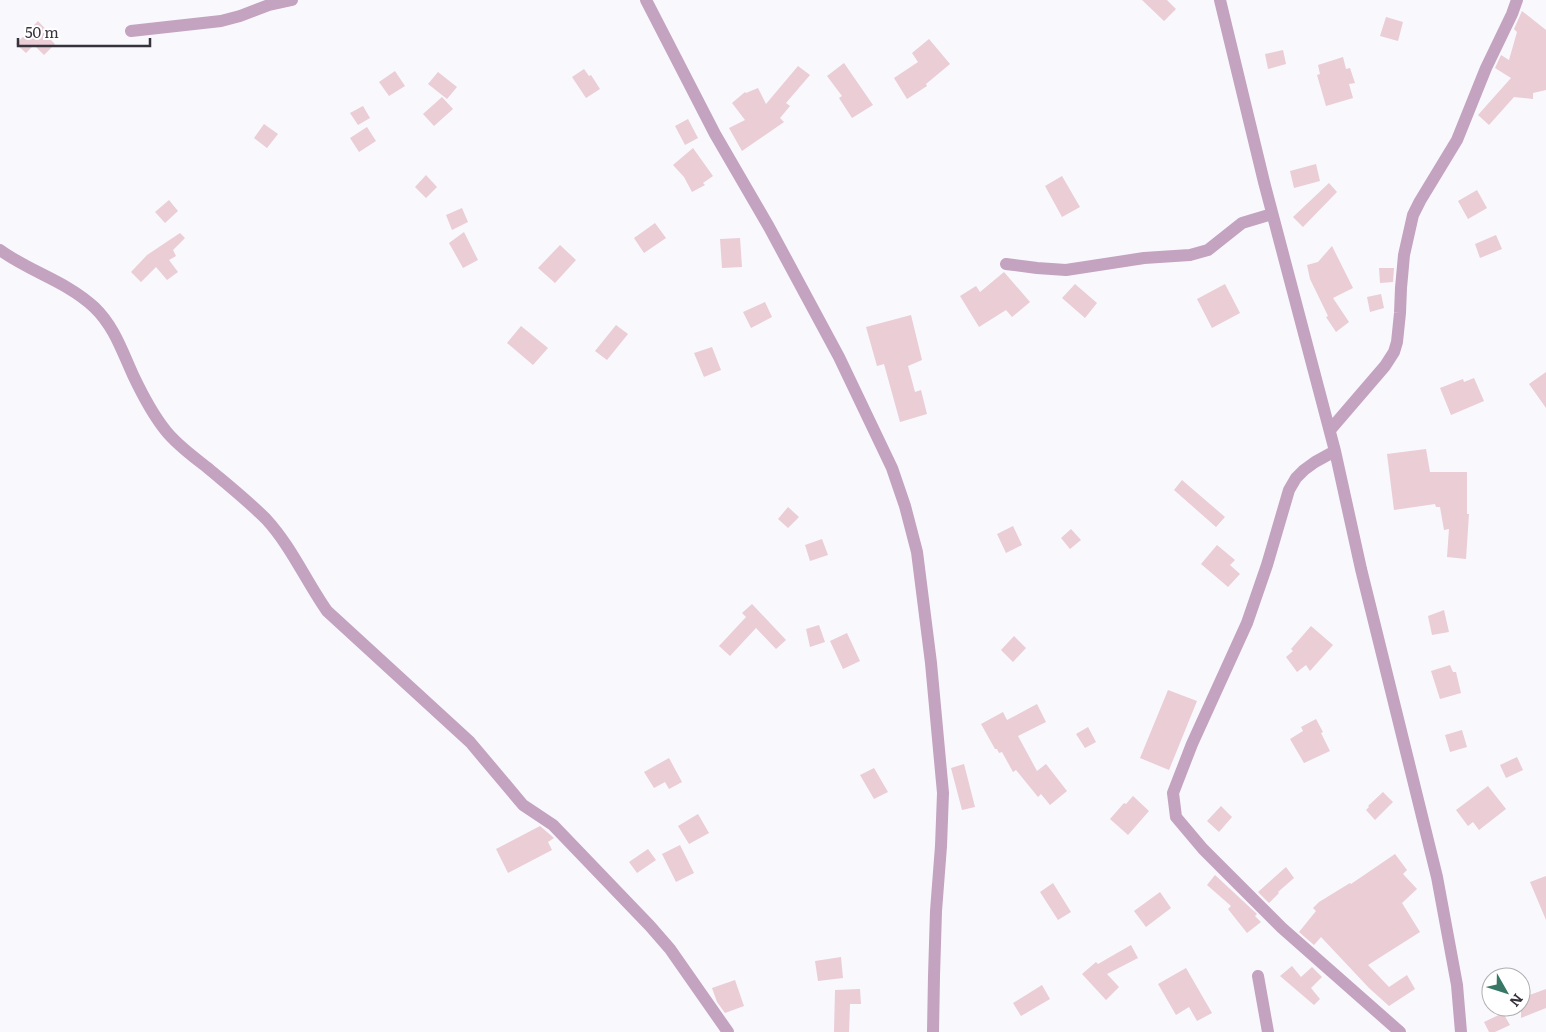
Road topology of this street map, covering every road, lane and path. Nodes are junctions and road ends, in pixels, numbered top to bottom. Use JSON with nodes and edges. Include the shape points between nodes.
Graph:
{"nodes":[{"id":1,"x":292,"y":0,"type":"edge"},
{"id":2,"x":646,"y":0,"type":"edge"},
{"id":3,"x":1220,"y":0,"type":"edge"},
{"id":4,"x":1517,"y":0,"type":"edge"},
{"id":5,"x":131,"y":31,"type":"dead end"},
{"id":6,"x":1272,"y":214,"type":"junction"},
{"id":7,"x":0,"y":250,"type":"edge"},
{"id":8,"x":1006,"y":264,"type":"dead end"},
{"id":9,"x":1330,"y":430,"type":"junction"},
{"id":10,"x":1335,"y":451,"type":"junction"},
{"id":11,"x":1258,"y":976,"type":"dead end"},
{"id":12,"x":728,"y":1032,"type":"edge"},
{"id":13,"x":933,"y":1032,"type":"edge"},
{"id":14,"x":1268,"y":1032,"type":"edge"},
{"id":15,"x":1400,"y":1032,"type":"edge"},
{"id":16,"x":1461,"y":1032,"type":"edge"}],
"edges":[{"from":1,"to":5,"type":"street","via":[[221,21]]},
{"from":2,"to":13,"type":"street","via":[[715,134],[839,358],[892,468],[905,506],[916,552],[931,663],[943,793]]},
{"from":3,"to":6,"type":"street"},
{"from":4,"to":9,"type":"street","via":[[1456,140],[1414,215],[1404,255],[1394,352]]},
{"from":6,"to":8,"type":"street","via":[[1242,223],[1208,250],[1197,254],[1066,270]]},
{"from":6,"to":9,"type":"street"},
{"from":7,"to":12,"type":"street","via":[[65,285],[96,309],[114,332],[134,378],[166,431],[266,520],[286,545],[327,611],[470,742],[518,801],[553,825],[650,926]]},
{"from":9,"to":10,"type":"street"},
{"from":10,"to":15,"type":"street","via":[[1304,470],[1288,490],[1247,623],[1173,793],[1176,817],[1202,849],[1282,928]]},
{"from":10,"to":16,"type":"street","via":[[1437,877]]},
{"from":11,"to":14,"type":"street"}]}
